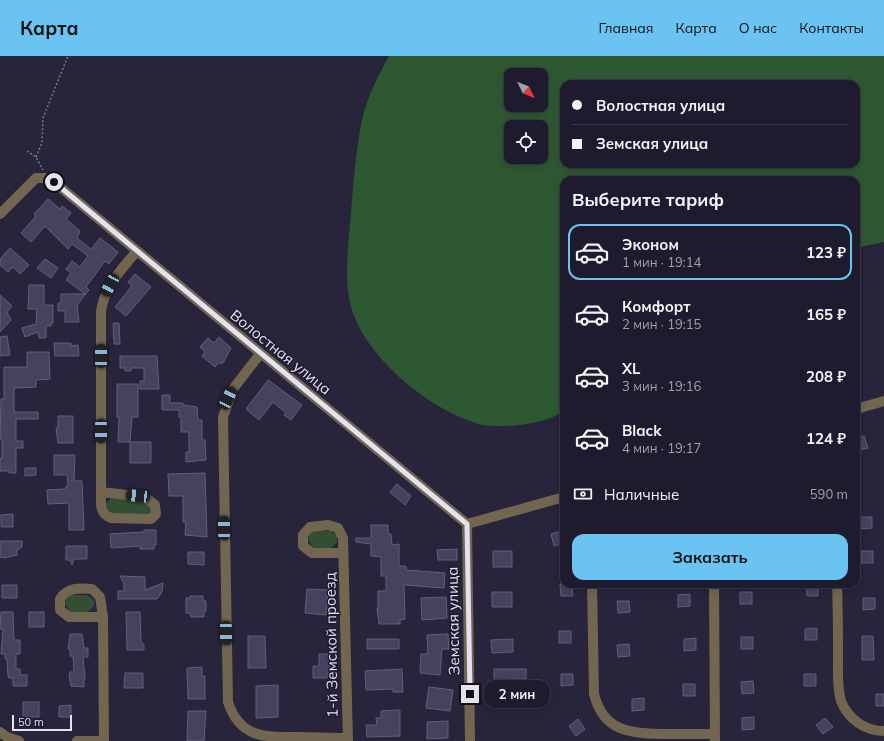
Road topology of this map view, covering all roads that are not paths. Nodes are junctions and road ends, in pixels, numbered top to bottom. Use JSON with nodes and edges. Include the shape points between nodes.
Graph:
{"nodes":[{"id":1,"x":0,"y":214,"type":"edge"},
{"id":2,"x":136,"y":252,"type":"junction"},
{"id":3,"x":260,"y":354,"type":"junction"},
{"id":4,"x":884,"y":401,"type":"edge"},
{"id":5,"x":860,"y":408,"type":"edge"},
{"id":6,"x":100,"y":492,"type":"junction"},
{"id":7,"x":560,"y":498,"type":"edge"},
{"id":8,"x":467,"y":524,"type":"junction"},
{"id":9,"x":343,"y":552,"type":"dead end"},
{"id":10,"x":592,"y":588,"type":"edge"},
{"id":11,"x":714,"y":588,"type":"edge"},
{"id":12,"x":837,"y":588,"type":"edge"},
{"id":13,"x":103,"y":617,"type":"dead end"},
{"id":14,"x":884,"y":731,"type":"edge"},
{"id":15,"x":0,"y":732,"type":"edge"},
{"id":16,"x":715,"y":738,"type":"edge"},
{"id":17,"x":348,"y":739,"type":"edge"},
{"id":18,"x":19,"y":741,"type":"edge"},
{"id":19,"x":77,"y":741,"type":"edge"},
{"id":20,"x":104,"y":741,"type":"edge"},
{"id":21,"x":470,"y":741,"type":"edge"}],
"edges":[{"from":1,"to":2,"type":"street","name":"Волостная улица","via":[[36,178],[45,178],[54,182]]},
{"from":2,"to":3,"type":"street","name":"Волостная улица"},
{"from":2,"to":6,"type":"street","via":[[110,285],[103,299],[101,312]]},
{"from":3,"to":8,"type":"street","name":"Волостная улица"},
{"from":3,"to":17,"type":"street","name":"1-й Земской проезд","via":[[233,389],[223,417],[228,702],[238,722],[256,735]]},
{"from":4,"to":5,"type":"street"},
{"from":6,"to":6,"type":"street","via":[[145,497],[155,505],[156,514],[151,519],[106,517],[101,508]]},
{"from":7,"to":8,"type":"street"},
{"from":8,"to":21,"type":"street","name":"Земская улица"},
{"from":9,"to":17,"type":"street","name":"1-й Земской проезд"},
{"from":10,"to":16,"type":"street","via":[[594,694],[604,716],[616,726],[631,732]]},
{"from":11,"to":16,"type":"street"},
{"from":12,"to":14,"type":"street","via":[[838,684],[841,700],[855,721],[870,729]]},
{"from":13,"to":20,"type":"street"},
{"from":15,"to":18,"type":"street"},
{"from":19,"to":20,"type":"street"}]}
